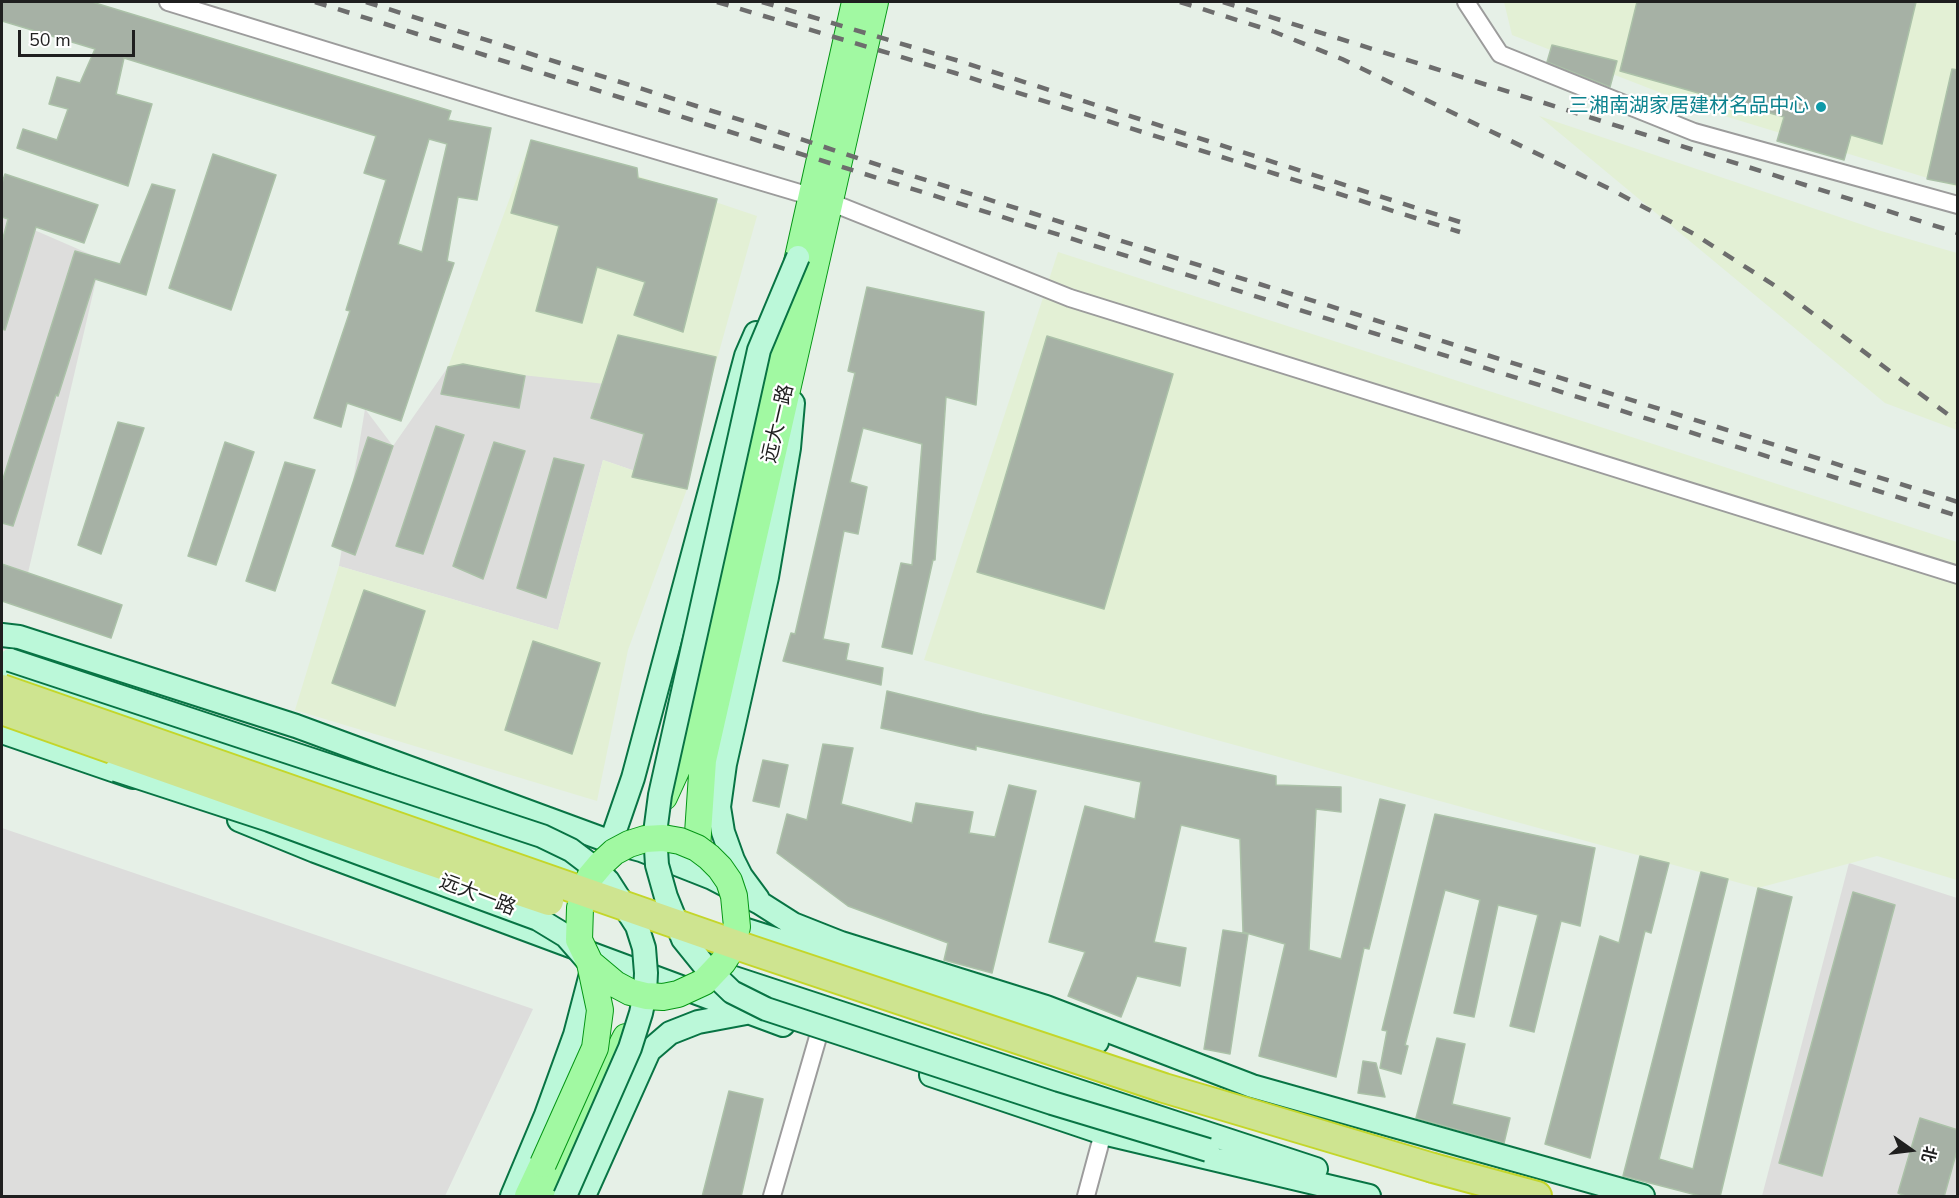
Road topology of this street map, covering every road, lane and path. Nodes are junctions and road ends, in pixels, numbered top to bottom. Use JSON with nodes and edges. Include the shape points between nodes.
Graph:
{"nodes":[{"id":1,"x":168,"y":2,"type":"edge"},
{"id":2,"x":855,"y":2,"type":"edge"},
{"id":3,"x":875,"y":2,"type":"edge"},
{"id":4,"x":1466,"y":2,"type":"edge"},
{"id":5,"x":817,"y":202,"type":"junction"},
{"id":6,"x":1958,"y":206,"type":"edge"},
{"id":7,"x":798,"y":257,"type":"junction"},
{"id":8,"x":800,"y":333,"type":"junction"},
{"id":9,"x":1958,"y":575,"type":"edge"},
{"id":10,"x":2,"y":635,"type":"edge"},
{"id":11,"x":4,"y":661,"type":"edge"},
{"id":12,"x":2,"y":689,"type":"edge"},
{"id":13,"x":2,"y":710,"type":"edge"},
{"id":14,"x":2,"y":732,"type":"edge"},
{"id":15,"x":645,"y":839,"type":"junction"},
{"id":16,"x":611,"y":842,"type":"junction"},
{"id":17,"x":697,"y":848,"type":"junction"},
{"id":18,"x":590,"y":877,"type":"junction"},
{"id":19,"x":760,"y":903,"type":"junction"},
{"id":20,"x":737,"y":927,"type":"junction"},
{"id":21,"x":593,"y":959,"type":"junction"},
{"id":22,"x":716,"y":972,"type":"junction"},
{"id":23,"x":663,"y":997,"type":"junction"},
{"id":24,"x":746,"y":1013,"type":"junction"},
{"id":25,"x":818,"y":1037,"type":"junction"},
{"id":26,"x":1143,"y":1051,"type":"junction"},
{"id":27,"x":1103,"y":1133,"type":"junction"},
{"id":28,"x":552,"y":1167,"type":"junction"},
{"id":29,"x":1315,"y":1182,"type":"junction"},
{"id":30,"x":1368,"y":1196,"type":"edge"},
{"id":31,"x":512,"y":1197,"type":"edge"},
{"id":32,"x":528,"y":1197,"type":"edge"},
{"id":33,"x":550,"y":1197,"type":"edge"},
{"id":34,"x":565,"y":1197,"type":"edge"},
{"id":35,"x":584,"y":1197,"type":"edge"},
{"id":36,"x":772,"y":1197,"type":"edge"},
{"id":37,"x":1086,"y":1197,"type":"edge"},
{"id":38,"x":1471,"y":1197,"type":"edge"},
{"id":39,"x":1537,"y":1197,"type":"edge"},
{"id":40,"x":1643,"y":1197,"type":"edge"}],
"edges":[{"from":1,"to":5,"type":"street"},
{"from":2,"to":5,"type":"main road","name":"远大一路"},
{"from":3,"to":5,"type":"main road","name":"远大一路"},
{"from":4,"to":6,"type":"street","via":[[1500,54],[1694,132]]},
{"from":5,"to":7,"type":"main road","name":"远大一路"},
{"from":5,"to":8,"type":"main road","name":"远大一路"},
{"from":5,"to":9,"type":"street","via":[[1070,298]]},
{"from":5,"to":16,"type":"main road","via":[[746,356],[633,778]]},
{"from":7,"to":15,"type":"main road","name":"远大一路","bridge":true,"via":[[680,762]]},
{"from":7,"to":29,"type":"main road","bridge":true,"via":[[759,350],[660,795],[655,833],[657,865],[683,939],[732,992],[766,1009]]},
{"from":8,"to":17,"type":"main road","name":"远大一路","via":[[703,760]]},
{"from":8,"to":19,"type":"main road","via":[[789,448],[771,554],[719,807],[733,860]]},
{"from":10,"to":16,"type":"main road","via":[[19,637],[296,726]]},
{"from":11,"to":18,"type":"main road"},
{"from":11,"to":34,"type":"main road","bridge":true,"via":[[542,836],[571,850],[596,869],[637,926],[644,948],[645,993],[630,1048]]},
{"from":12,"to":39,"type":"highway","bridge":true,"via":[[740,946],[1141,1080]]},
{"from":13,"to":38,"type":"highway","bridge":true,"via":[[404,852],[1160,1104]]},
{"from":14,"to":21,"type":"main road","name":"远大一路","bridge":true,"via":[[269,820],[538,919]]},
{"from":15,"to":17,"type":"main road","bridge":true,"via":[[663,838]]},
{"from":15,"to":18,"type":"main road","bridge":true,"via":[[614,852]]},
{"from":16,"to":19,"type":"main road","via":[[682,865]]},
{"from":17,"to":20,"type":"main road","bridge":true,"via":[[729,881]]},
{"from":18,"to":21,"type":"main road","bridge":true,"via":[[580,908],[579,940]]},
{"from":19,"to":26,"type":"main road","via":[[792,924],[841,943],[1046,1007]]},
{"from":20,"to":22,"type":"main road","bridge":true,"via":[[730,951]]},
{"from":20,"to":26,"type":"main road"},
{"from":21,"to":23,"type":"main road","bridge":true,"via":[[615,984],[630,992]]},
{"from":21,"to":24,"type":"main road"},
{"from":21,"to":28,"type":"main road","name":"远大一路","bridge":true,"via":[[600,1010],[595,1048]]},
{"from":21,"to":31,"type":"main road","via":[[575,1035]]},
{"from":22,"to":23,"type":"main road","bridge":true,"via":[[692,989]]},
{"from":22,"to":30,"type":"main road","via":[[1323,1172]]},
{"from":23,"to":28,"type":"main road","name":"远大一路","bridge":true,"via":[[640,1018],[624,1041]]},
{"from":24,"to":25,"type":"main road"},
{"from":24,"to":35,"type":"main road","via":[[698,1022],[670,1033],[649,1051]]},
{"from":25,"to":27,"type":"main road"},
{"from":25,"to":36,"type":"street"},
{"from":26,"to":40,"type":"main road","via":[[1252,1086]]},
{"from":27,"to":29,"type":"main road"},
{"from":27,"to":37,"type":"street"},
{"from":28,"to":32,"type":"main road","name":"远大一路"},
{"from":28,"to":33,"type":"main road","name":"远大一路"},
{"from":29,"to":30,"type":"main road"}]}
